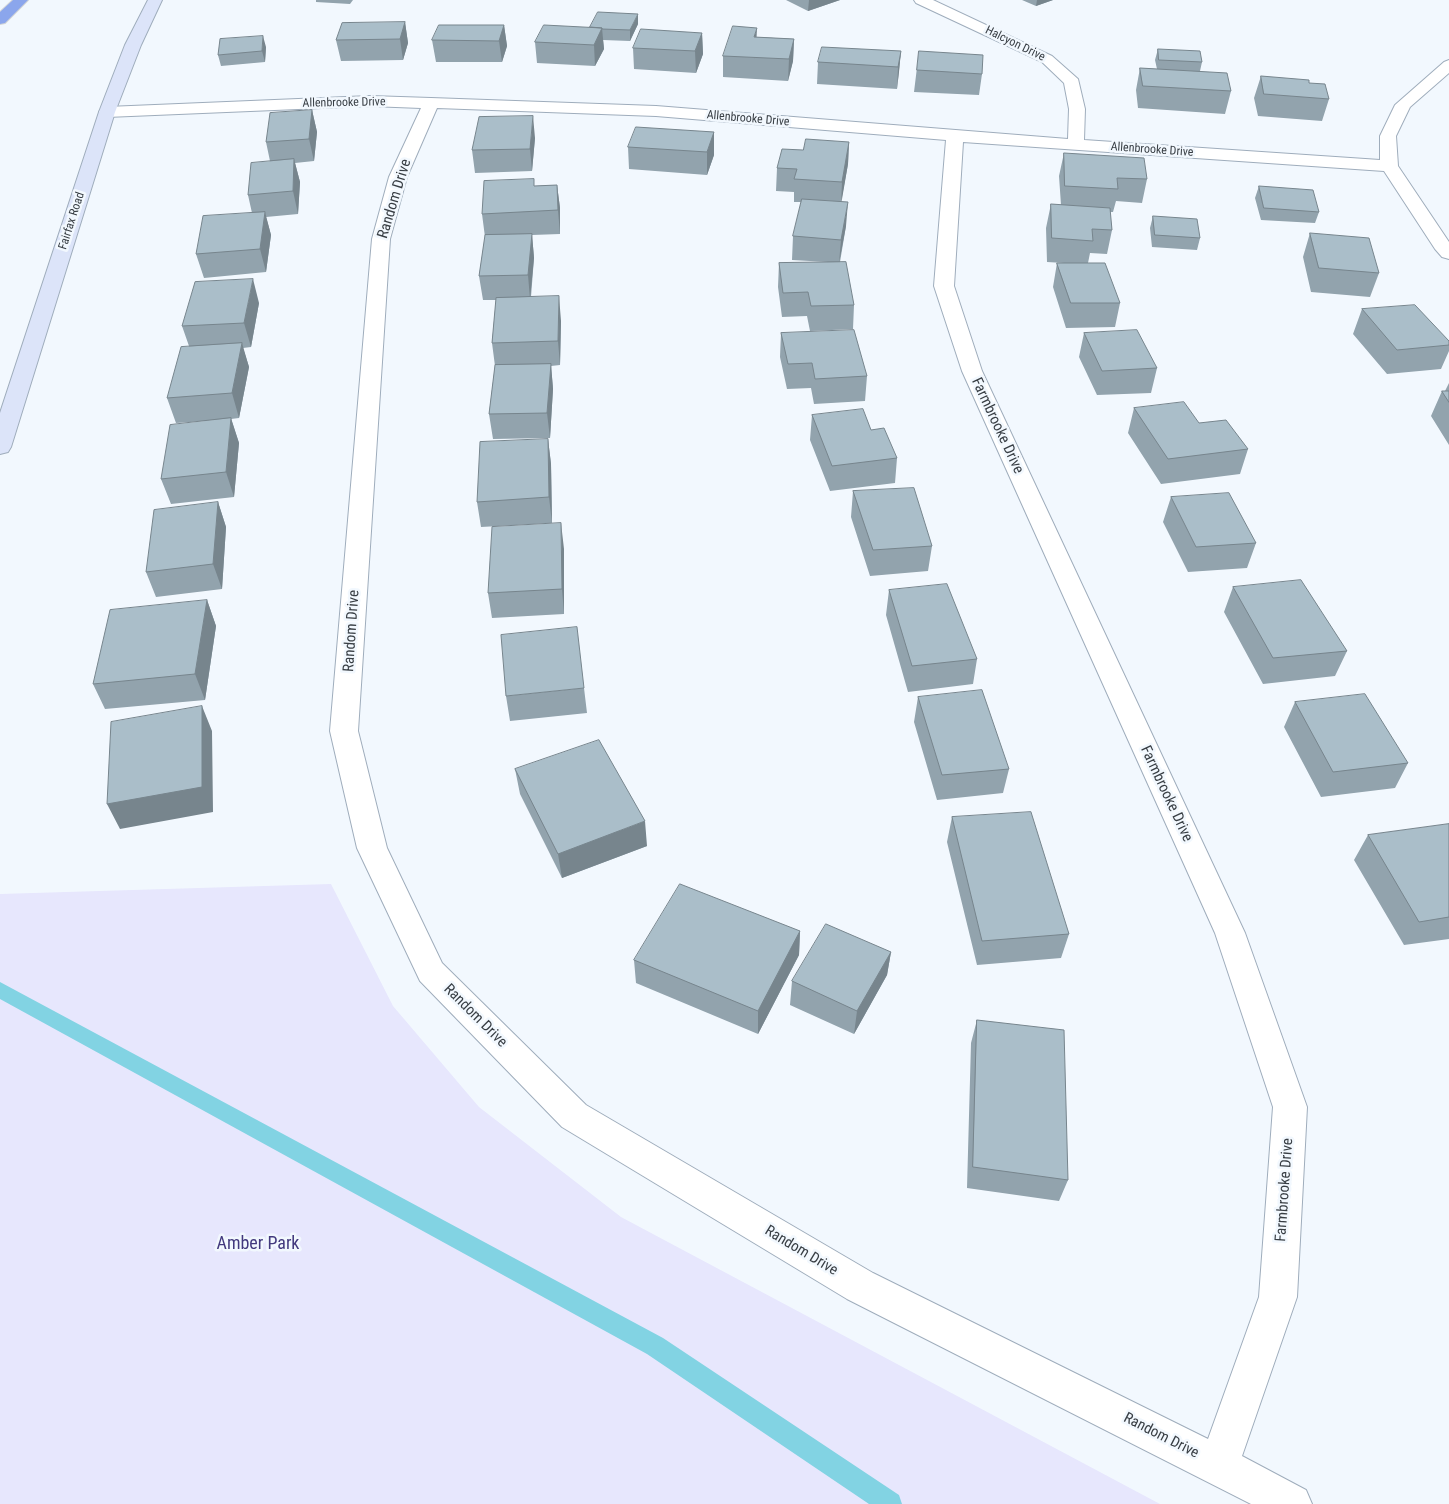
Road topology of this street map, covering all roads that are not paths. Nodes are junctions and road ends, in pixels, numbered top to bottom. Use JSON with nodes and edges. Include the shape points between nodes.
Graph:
{"nodes":[{"id":1,"x":21,"y":0,"type":"edge"},
{"id":2,"x":156,"y":0,"type":"edge"},
{"id":3,"x":921,"y":0,"type":"edge"},
{"id":4,"x":0,"y":20,"type":"edge"},
{"id":5,"x":1449,"y":65,"type":"edge"},
{"id":6,"x":431,"y":103,"type":"junction"},
{"id":7,"x":107,"y":112,"type":"junction"},
{"id":8,"x":955,"y":136,"type":"junction"},
{"id":9,"x":1076,"y":145,"type":"junction"},
{"id":10,"x":1389,"y":166,"type":"junction"},
{"id":11,"x":1449,"y":253,"type":"edge"},
{"id":12,"x":0,"y":448,"type":"edge"},
{"id":13,"x":1219,"y":1466,"type":"junction"},
{"id":14,"x":1292,"y":1504,"type":"edge"}],
"edges":[{"from":1,"to":4,"type":"highway"},
{"from":2,"to":7,"type":"street","name":"Fairfax Road","via":[[133,45]]},
{"from":3,"to":9,"type":"street","name":"Halcyon Drive","via":[[1047,58],[1072,82],[1077,109]]},
{"from":5,"to":10,"type":"street","via":[[1403,105],[1388,136]]},
{"from":6,"to":7,"type":"street","name":"Allenbrooke Drive","via":[[370,101]]},
{"from":6,"to":8,"type":"street","name":"Allenbrooke Drive","via":[[656,112]]},
{"from":6,"to":13,"type":"street","name":"Random Drive","via":[[398,178],[381,239],[344,732],[372,848],[431,972],[574,1116],[860,1286]]},
{"from":7,"to":12,"type":"street","name":"Fairfax Road"},
{"from":8,"to":9,"type":"street","name":"Allenbrooke Drive"},
{"from":8,"to":13,"type":"street","name":"Farmbrooke Drive","via":[[944,286],[972,371],[1230,933],[1290,1107],[1278,1297]]},
{"from":9,"to":10,"type":"street","name":"Allenbrooke Drive"},
{"from":10,"to":11,"type":"street"},
{"from":13,"to":14,"type":"street","name":"Random Drive"}]}
